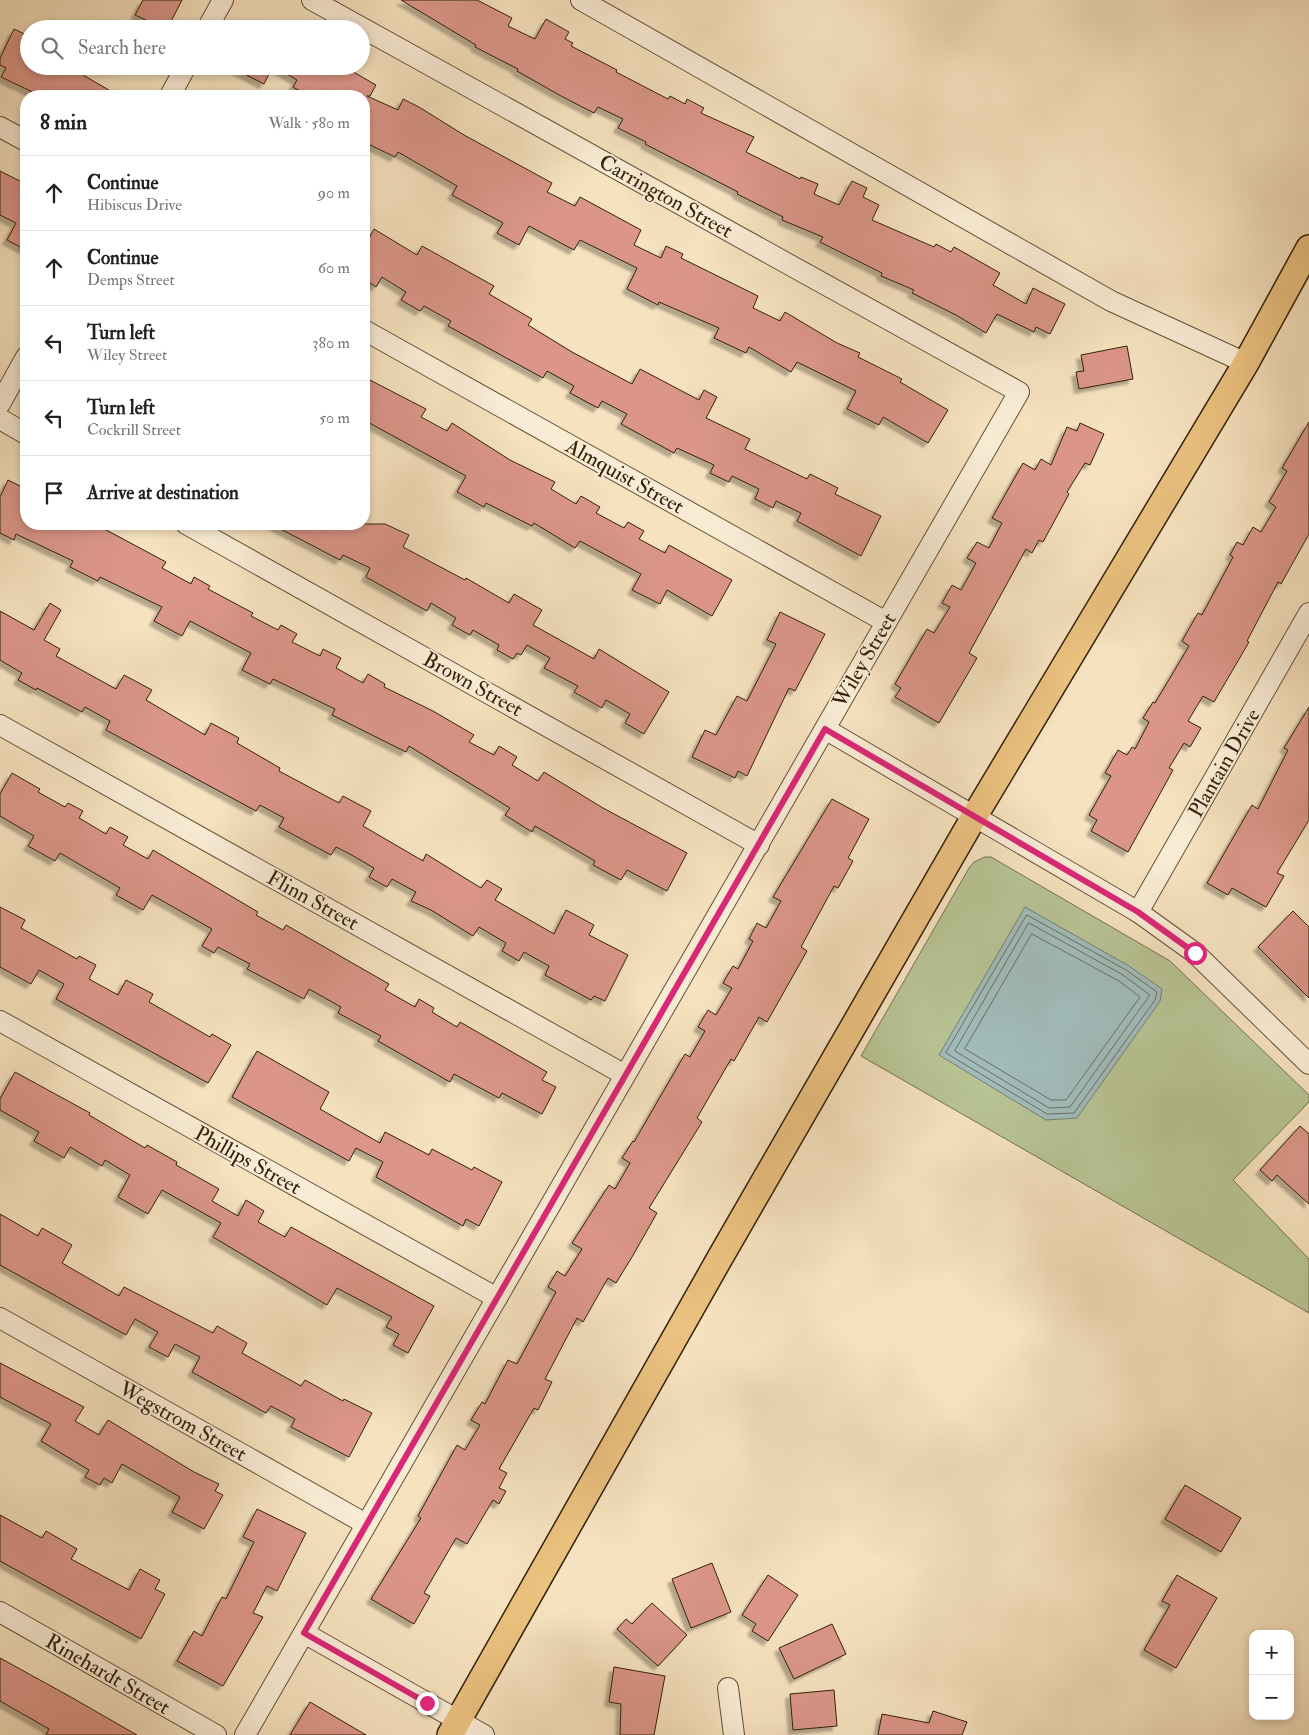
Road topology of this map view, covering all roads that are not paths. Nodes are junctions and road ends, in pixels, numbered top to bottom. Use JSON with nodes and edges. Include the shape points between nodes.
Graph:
{"nodes":[{"id":1,"x":222,"y":0,"type":"edge"},
{"id":2,"x":312,"y":0,"type":"edge"},
{"id":3,"x":581,"y":0,"type":"edge"},
{"id":4,"x":212,"y":20,"type":"edge"},
{"id":5,"x":348,"y":20,"type":"edge"},
{"id":6,"x":370,"y":32,"type":"edge"},
{"id":7,"x":181,"y":75,"type":"edge"},
{"id":8,"x":173,"y":90,"type":"edge"},
{"id":9,"x":0,"y":127,"type":"edge"},
{"id":10,"x":20,"y":138,"type":"edge"},
{"id":11,"x":1309,"y":248,"type":"edge"},
{"id":12,"x":370,"y":333,"type":"edge"},
{"id":13,"x":1246,"y":363,"type":"junction"},
{"id":14,"x":20,"y":368,"type":"edge"},
{"id":15,"x":1019,"y":392,"type":"joint"},
{"id":16,"x":0,"y":404,"type":"edge"},
{"id":17,"x":0,"y":419,"type":"edge"},
{"id":18,"x":20,"y":431,"type":"edge"},
{"id":19,"x":197,"y":530,"type":"edge"},
{"id":20,"x":1309,"y":613,"type":"edge"},
{"id":21,"x":886,"y":622,"type":"junction"},
{"id":22,"x":0,"y":725,"type":"edge"},
{"id":23,"x":825,"y":729,"type":"junction"},
{"id":24,"x":974,"y":817,"type":"junction"},
{"id":25,"x":759,"y":845,"type":"junction"},
{"id":26,"x":1138,"y":912,"type":"junction"},
{"id":27,"x":0,"y":1021,"type":"edge"},
{"id":28,"x":1309,"y":1064,"type":"edge"},
{"id":29,"x":625,"y":1075,"type":"junction"},
{"id":30,"x":497,"y":1298,"type":"junction"},
{"id":31,"x":0,"y":1318,"type":"edge"},
{"id":32,"x":366,"y":1524,"type":"junction"},
{"id":33,"x":0,"y":1612,"type":"edge"},
{"id":34,"x":304,"y":1633,"type":"junction"},
{"id":35,"x":728,"y":1688,"type":"dead end"},
{"id":36,"x":454,"y":1728,"type":"edge"},
{"id":37,"x":216,"y":1735,"type":"edge"},
{"id":38,"x":245,"y":1735,"type":"edge"},
{"id":39,"x":484,"y":1735,"type":"edge"},
{"id":40,"x":734,"y":1735,"type":"edge"}],
"edges":[{"from":1,"to":4,"type":"street"},
{"from":2,"to":5,"type":"street","name":"Carrington Street"},
{"from":3,"to":13,"type":"street","via":[[1111,301]]},
{"from":6,"to":15,"type":"street","name":"Carrington Street"},
{"from":7,"to":8,"type":"street"},
{"from":9,"to":10,"type":"street"},
{"from":11,"to":13,"type":"main road"},
{"from":12,"to":21,"type":"street","name":"Almquist Street"},
{"from":13,"to":24,"type":"main road"},
{"from":14,"to":16,"type":"street"},
{"from":15,"to":21,"type":"street","name":"Wiley Street"},
{"from":17,"to":18,"type":"street"},
{"from":19,"to":25,"type":"street","name":"Brown Street"},
{"from":20,"to":26,"type":"street","name":"Plantain Drive"},
{"from":21,"to":23,"type":"street","name":"Wiley Street"},
{"from":22,"to":29,"type":"street","name":"Flinn Street"},
{"from":23,"to":24,"type":"street"},
{"from":23,"to":25,"type":"street","name":"Wiley Street"},
{"from":24,"to":26,"type":"street"},
{"from":24,"to":36,"type":"main road"},
{"from":25,"to":29,"type":"street","name":"Wiley Street"},
{"from":26,"to":28,"type":"street","via":[[1195,953]]},
{"from":27,"to":30,"type":"street","name":"Phillips Street"},
{"from":29,"to":30,"type":"street","name":"Wiley Street"},
{"from":30,"to":32,"type":"street","name":"Wiley Street"},
{"from":31,"to":32,"type":"street","name":"Wegstrom Street"},
{"from":32,"to":34,"type":"street","name":"Wiley Street"},
{"from":33,"to":37,"type":"street","name":"Rinehardt Street"},
{"from":34,"to":36,"type":"street"},
{"from":34,"to":38,"type":"street","name":"Wiley Street"},
{"from":35,"to":40,"type":"street"},
{"from":36,"to":39,"type":"street"}]}
